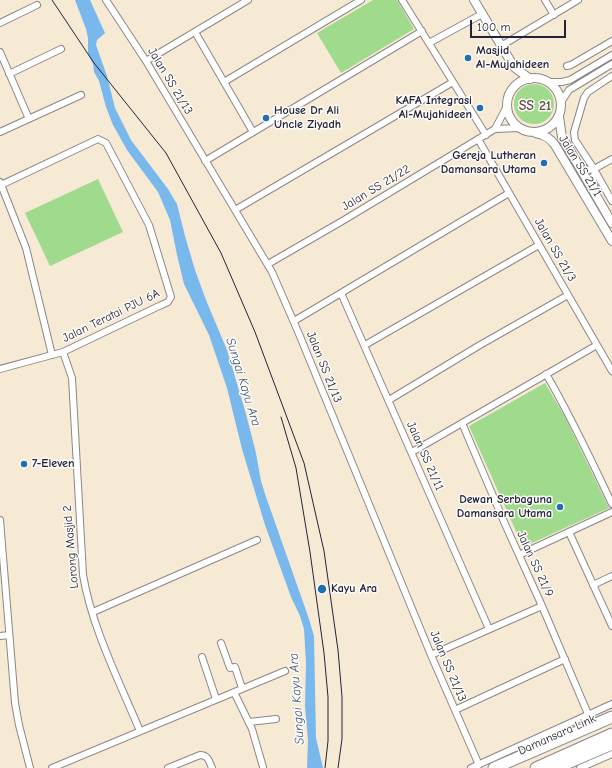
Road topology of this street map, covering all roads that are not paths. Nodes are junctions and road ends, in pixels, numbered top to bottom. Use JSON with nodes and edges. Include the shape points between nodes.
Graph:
{"nodes":[{"id":1,"x":106,"y":0,"type":"edge"},
{"id":2,"x":248,"y":0,"type":"edge"},
{"id":3,"x":361,"y":0,"type":"edge"},
{"id":4,"x":402,"y":0,"type":"edge"},
{"id":5,"x":474,"y":0,"type":"edge"},
{"id":6,"x":545,"y":0,"type":"edge"},
{"id":7,"x":578,"y":0,"type":"edge"},
{"id":8,"x":37,"y":5,"type":"dead end"},
{"id":9,"x":482,"y":14,"type":"junction"},
{"id":10,"x":554,"y":15,"type":"junction"},
{"id":11,"x":0,"y":23,"type":"edge"},
{"id":12,"x":422,"y":31,"type":"junction"},
{"id":13,"x":195,"y":32,"type":"junction"},
{"id":14,"x":612,"y":41,"type":"edge"},
{"id":15,"x":429,"y":43,"type":"junction"},
{"id":16,"x":501,"y":46,"type":"junction"},
{"id":17,"x":61,"y":49,"type":"dead end"},
{"id":18,"x":0,"y":52,"type":"edge"},
{"id":19,"x":612,"y":55,"type":"edge"},
{"id":20,"x":146,"y":61,"type":"junction"},
{"id":21,"x":612,"y":64,"type":"edge"},
{"id":22,"x":567,"y":66,"type":"dead end"},
{"id":23,"x":514,"y":67,"type":"junction"},
{"id":24,"x":9,"y":74,"type":"junction"},
{"id":25,"x":612,"y":76,"type":"edge"},
{"id":26,"x":530,"y":79,"type":"junction"},
{"id":27,"x":224,"y":82,"type":"junction"},
{"id":28,"x":453,"y":82,"type":"junction"},
{"id":29,"x":549,"y":82,"type":"junction"},
{"id":30,"x":515,"y":86,"type":"junction"},
{"id":31,"x":81,"y":95,"type":"dead end"},
{"id":32,"x":561,"y":102,"type":"junction"},
{"id":33,"x":507,"y":106,"type":"junction"},
{"id":34,"x":559,"y":117,"type":"junction"},
{"id":35,"x":29,"y":119,"type":"junction"},
{"id":36,"x":519,"y":128,"type":"junction"},
{"id":37,"x":495,"y":129,"type":"junction"},
{"id":38,"x":0,"y":132,"type":"edge"},
{"id":39,"x":253,"y":132,"type":"junction"},
{"id":40,"x":534,"y":132,"type":"junction"},
{"id":41,"x":486,"y":135,"type":"junction"},
{"id":42,"x":478,"y":139,"type":"junction"},
{"id":43,"x":612,"y":160,"type":"edge"},
{"id":44,"x":205,"y":161,"type":"junction"},
{"id":45,"x":576,"y":162,"type":"junction"},
{"id":46,"x":594,"y":170,"type":"junction"},
{"id":47,"x":1,"y":184,"type":"edge"},
{"id":48,"x":508,"y":193,"type":"junction"},
{"id":49,"x":595,"y":194,"type":"junction"},
{"id":50,"x":612,"y":201,"type":"edge"},
{"id":51,"x":235,"y":210,"type":"junction"},
{"id":52,"x":612,"y":223,"type":"edge"},
{"id":53,"x":612,"y":241,"type":"edge"},
{"id":54,"x":539,"y":245,"type":"junction"},
{"id":55,"x":268,"y":264,"type":"junction"},
{"id":56,"x":341,"y":293,"type":"junction"},
{"id":57,"x":568,"y":295,"type":"junction"},
{"id":58,"x":294,"y":321,"type":"junction"},
{"id":59,"x":365,"y":345,"type":"junction"},
{"id":60,"x":597,"y":345,"type":"junction"},
{"id":61,"x":63,"y":352,"type":"junction"},
{"id":62,"x":52,"y":356,"type":"junction"},
{"id":63,"x":0,"y":369,"type":"edge"},
{"id":64,"x":612,"y":371,"type":"edge"},
{"id":65,"x":546,"y":374,"type":"junction"},
{"id":66,"x":389,"y":400,"type":"junction"},
{"id":67,"x":462,"y":423,"type":"junction"},
{"id":68,"x":412,"y":452,"type":"junction"},
{"id":69,"x":612,"y":504,"type":"edge"},
{"id":70,"x":612,"y":512,"type":"edge"},
{"id":71,"x":0,"y":520,"type":"edge"},
{"id":72,"x":569,"y":532,"type":"junction"},
{"id":73,"x":257,"y":540,"type":"dead end"},
{"id":74,"x":519,"y":555,"type":"junction"},
{"id":75,"x":612,"y":576,"type":"edge"},
{"id":76,"x":593,"y":584,"type":"junction"},
{"id":77,"x":542,"y":606,"type":"junction"},
{"id":78,"x":92,"y":612,"type":"junction"},
{"id":79,"x":612,"y":626,"type":"edge"},
{"id":80,"x":489,"y":629,"type":"junction"},
{"id":81,"x":10,"y":635,"type":"junction"},
{"id":82,"x":0,"y":636,"type":"edge"},
{"id":83,"x":220,"y":643,"type":"dead end"},
{"id":84,"x":431,"y":656,"type":"junction"},
{"id":85,"x":202,"y":657,"type":"dead end"},
{"id":86,"x":565,"y":659,"type":"junction"},
{"id":87,"x":285,"y":671,"type":"dead end"},
{"id":88,"x":242,"y":688,"type":"junction"},
{"id":89,"x":234,"y":692,"type":"junction"},
{"id":90,"x":216,"y":699,"type":"junction"},
{"id":91,"x":612,"y":704,"type":"edge"},
{"id":92,"x":455,"y":710,"type":"junction"},
{"id":93,"x":588,"y":714,"type":"junction"},
{"id":94,"x":612,"y":717,"type":"edge"},
{"id":95,"x":276,"y":719,"type":"dead end"},
{"id":96,"x":249,"y":722,"type":"junction"},
{"id":97,"x":612,"y":725,"type":"edge"},
{"id":98,"x":140,"y":731,"type":"junction"},
{"id":99,"x":612,"y":734,"type":"edge"},
{"id":100,"x":612,"y":744,"type":"edge"},
{"id":101,"x":612,"y":754,"type":"edge"},
{"id":102,"x":479,"y":765,"type":"junction"},
{"id":103,"x":263,"y":767,"type":"dead end"},
{"id":104,"x":497,"y":767,"type":"edge"},
{"id":105,"x":30,"y":768,"type":"edge"},
{"id":106,"x":52,"y":768,"type":"edge"},
{"id":107,"x":168,"y":768,"type":"edge"},
{"id":108,"x":212,"y":768,"type":"edge"},
{"id":109,"x":471,"y":768,"type":"edge"},
{"id":110,"x":513,"y":768,"type":"edge"},
{"id":111,"x":536,"y":768,"type":"edge"},
{"id":112,"x":556,"y":768,"type":"edge"},
{"id":113,"x":580,"y":768,"type":"edge"}],
"edges":[{"from":1,"to":20,"type":"street","name":"Jalan SS 21/13"},
{"from":2,"to":13,"type":"street"},
{"from":3,"to":27,"type":"street"},
{"from":4,"to":12,"type":"street"},
{"from":5,"to":9,"type":"street"},
{"from":6,"to":10,"type":"street"},
{"from":7,"to":10,"type":"street"},
{"from":8,"to":11,"type":"street"},
{"from":9,"to":15,"type":"street"},
{"from":9,"to":16,"type":"street"},
{"from":10,"to":16,"type":"street"},
{"from":12,"to":15,"type":"street"},
{"from":12,"to":39,"type":"street"},
{"from":13,"to":20,"type":"street"},
{"from":13,"to":27,"type":"street"},
{"from":14,"to":22,"type":"street"},
{"from":15,"to":28,"type":"street"},
{"from":16,"to":23,"type":"street"},
{"from":17,"to":24,"type":"street"},
{"from":18,"to":24,"type":"street"},
{"from":19,"to":29,"type":"street","via":[[570,80]]},
{"from":20,"to":44,"type":"street","name":"Jalan SS 21/13"},
{"from":21,"to":32,"type":"street","via":[[569,90]]},
{"from":23,"to":26,"type":"street"},
{"from":23,"to":30,"type":"street"},
{"from":24,"to":35,"type":"street"},
{"from":25,"to":46,"type":"street","via":[[588,92],[574,132],[574,140]]},
{"from":26,"to":29,"type":"street"},
{"from":26,"to":30,"type":"street"},
{"from":27,"to":39,"type":"street"},
{"from":28,"to":41,"type":"street"},
{"from":28,"to":51,"type":"street"},
{"from":29,"to":32,"type":"street","via":[[559,94]]},
{"from":30,"to":33,"type":"street"},
{"from":31,"to":35,"type":"street"},
{"from":32,"to":34,"type":"street"},
{"from":33,"to":36,"type":"street","via":[[511,118]]},
{"from":33,"to":37,"type":"street","name":"Jalan SS 21/22"},
{"from":34,"to":40,"type":"street","via":[[548,128]]},
{"from":34,"to":45,"type":"street","name":"Jalan SS 21/1","via":[[562,137]]},
{"from":35,"to":38,"type":"street"},
{"from":36,"to":37,"type":"street"},
{"from":36,"to":40,"type":"street"},
{"from":37,"to":41,"type":"street","name":"Jalan SS 21/22"},
{"from":39,"to":44,"type":"street"},
{"from":40,"to":53,"type":"street","name":"Jalan SS 21/1","via":[[551,139]]},
{"from":41,"to":42,"type":"street","name":"Jalan SS 21/22"},
{"from":42,"to":48,"type":"street","name":"Jalan SS 21/3"},
{"from":42,"to":55,"type":"street","name":"Jalan SS 21/22"},
{"from":43,"to":46,"type":"street"},
{"from":44,"to":51,"type":"street","name":"Jalan SS 21/13"},
{"from":45,"to":46,"type":"street","via":[[587,170]]},
{"from":45,"to":49,"type":"street","name":"Jalan SS 21/1"},
{"from":46,"to":49,"type":"street"},
{"from":46,"to":50,"type":"street"},
{"from":47,"to":61,"type":"street","name":"Jalan Teratai PJU 6A","via":[[98,139],[106,143],[149,225],[171,297],[168,302]]},
{"from":47,"to":62,"type":"street","via":[[26,248]]},
{"from":48,"to":54,"type":"street","name":"Jalan SS 21/3"},
{"from":48,"to":56,"type":"street"},
{"from":49,"to":52,"type":"street","name":"Jalan SS 21/1"},
{"from":51,"to":55,"type":"street","name":"Jalan SS 21/13"},
{"from":54,"to":57,"type":"street","name":"Jalan SS 21/3"},
{"from":54,"to":59,"type":"street"},
{"from":55,"to":58,"type":"street","name":"Jalan SS 21/13"},
{"from":56,"to":58,"type":"street"},
{"from":56,"to":59,"type":"street","name":"Jalan SS 21/11"},
{"from":57,"to":60,"type":"street","name":"Jalan SS 21/3"},
{"from":57,"to":66,"type":"street"},
{"from":58,"to":84,"type":"street","name":"Jalan SS 21/13"},
{"from":59,"to":66,"type":"street","name":"Jalan SS 21/11"},
{"from":60,"to":64,"type":"street","name":"Jalan SS 21/3"},
{"from":60,"to":65,"type":"street"},
{"from":61,"to":62,"type":"street","name":"Jalan Teratai PJU 6A"},
{"from":61,"to":78,"type":"street","name":"Lorong Masjid 2","via":[[72,378],[83,575]]},
{"from":62,"to":63,"type":"street","name":"Jalan Teratai PJU 6A"},
{"from":65,"to":67,"type":"street"},
{"from":65,"to":69,"type":"street","via":[[575,426]]},
{"from":66,"to":68,"type":"street","name":"Jalan SS 21/11"},
{"from":67,"to":68,"type":"street"},
{"from":67,"to":74,"type":"street","name":"Jalan SS 21/9"},
{"from":68,"to":80,"type":"street","name":"Jalan SS 21/11"},
{"from":70,"to":72,"type":"street"},
{"from":71,"to":81,"type":"street"},
{"from":72,"to":74,"type":"street"},
{"from":72,"to":76,"type":"street"},
{"from":73,"to":78,"type":"street"},
{"from":74,"to":77,"type":"street","name":"Jalan SS 21/9"},
{"from":75,"to":76,"type":"street"},
{"from":76,"to":79,"type":"street"},
{"from":77,"to":80,"type":"street"},
{"from":77,"to":86,"type":"street","name":"Jalan SS 21/9"},
{"from":78,"to":98,"type":"street","name":"Lorong Masjid 2"},
{"from":80,"to":84,"type":"street"},
{"from":81,"to":82,"type":"street"},
{"from":81,"to":105,"type":"street","via":[[15,703]]},
{"from":83,"to":88,"type":"street","via":[[230,668],[235,667]]},
{"from":84,"to":92,"type":"street","name":"Jalan SS 21/13"},
{"from":85,"to":90,"type":"street"},
{"from":86,"to":92,"type":"street"},
{"from":86,"to":93,"type":"street","name":"Jalan SS 21/9"},
{"from":87,"to":88,"type":"street"},
{"from":88,"to":89,"type":"street"},
{"from":89,"to":90,"type":"street"},
{"from":89,"to":96,"type":"street"},
{"from":90,"to":98,"type":"street"},
{"from":91,"to":93,"type":"street"},
{"from":92,"to":102,"type":"street","name":"Jalan SS 21/13"},
{"from":93,"to":102,"type":"street"},
{"from":94,"to":104,"type":"highway"},
{"from":95,"to":96,"type":"street"},
{"from":96,"to":103,"type":"street"},
{"from":97,"to":110,"type":"highway","name":"Damansara Link"},
{"from":98,"to":106,"type":"street"},
{"from":99,"to":111,"type":"highway","name":"Damansara Link"},
{"from":100,"to":112,"type":"highway"},
{"from":101,"to":113,"type":"street"},
{"from":102,"to":109,"type":"street"},
{"from":107,"to":108,"type":"street","via":[[205,755]]}]}
